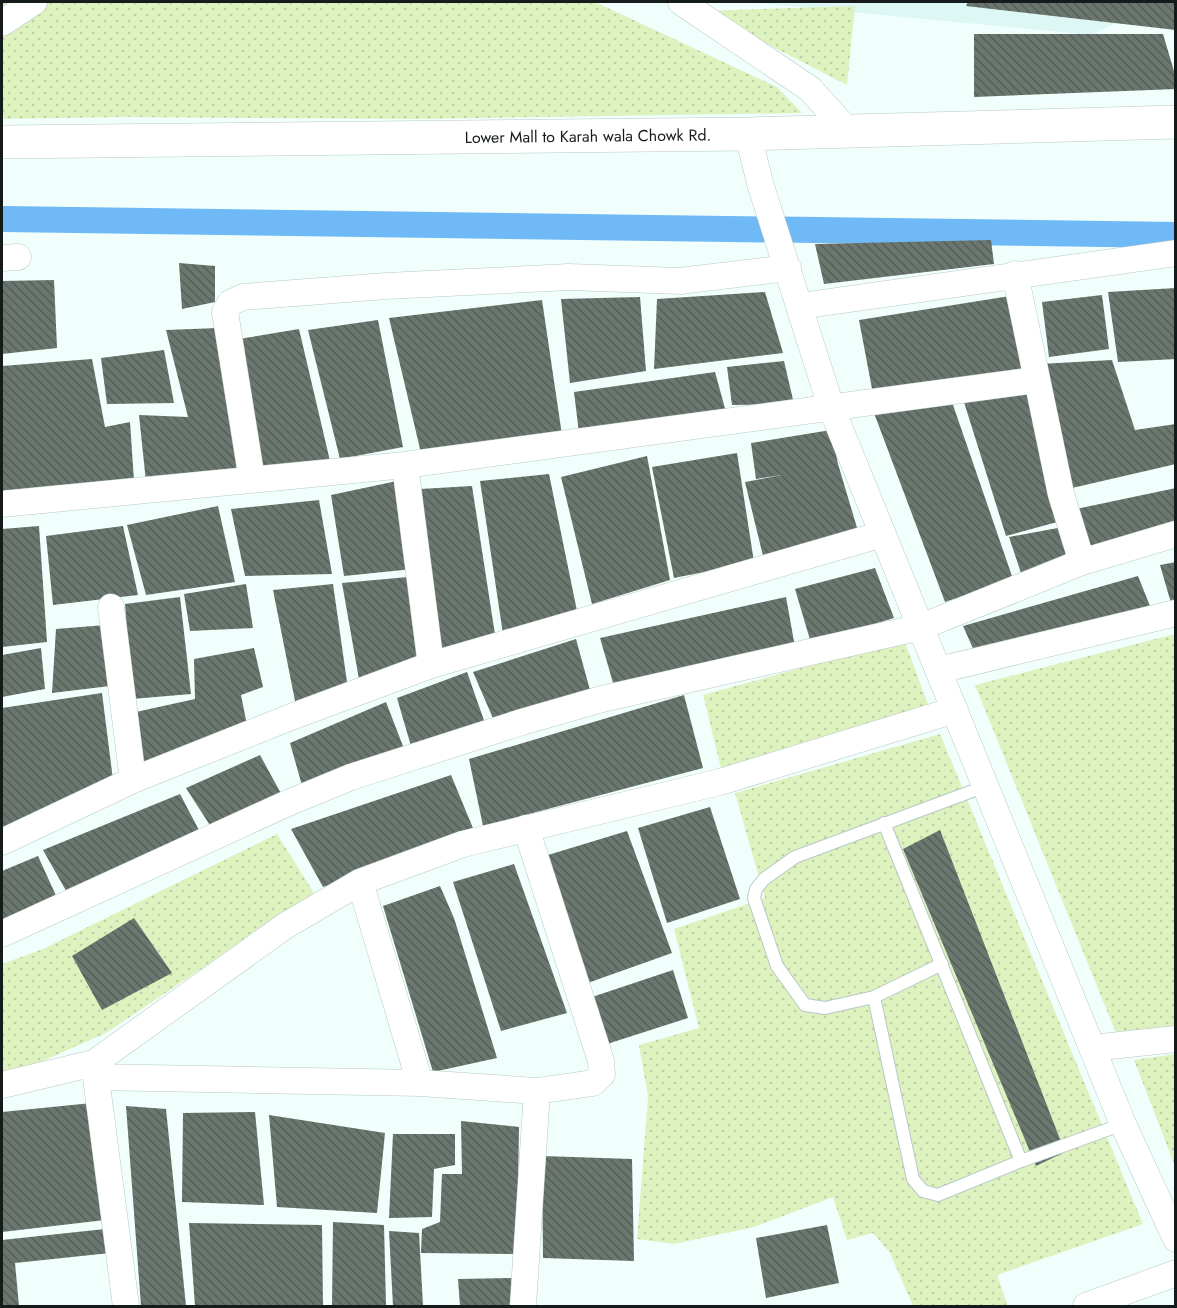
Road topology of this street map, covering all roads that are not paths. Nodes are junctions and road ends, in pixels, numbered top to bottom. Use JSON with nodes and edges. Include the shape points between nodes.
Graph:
{"nodes":[{"id":1,"x":34,"y":2,"type":"edge"},
{"id":2,"x":681,"y":2,"type":"edge"},
{"id":3,"x":2,"y":23,"type":"edge"},
{"id":4,"x":1176,"y":122,"type":"edge"},
{"id":5,"x":848,"y":131,"type":"junction"},
{"id":6,"x":748,"y":134,"type":"junction"},
{"id":7,"x":2,"y":142,"type":"edge"},
{"id":8,"x":1176,"y":253,"type":"edge"},
{"id":9,"x":788,"y":268,"type":"junction"},
{"id":10,"x":1015,"y":274,"type":"junction"},
{"id":11,"x":800,"y":306,"type":"junction"},
{"id":12,"x":1036,"y":380,"type":"junction"},
{"id":13,"x":831,"y":407,"type":"junction"},
{"id":14,"x":405,"y":465,"type":"junction"},
{"id":15,"x":252,"y":480,"type":"junction"},
{"id":16,"x":2,"y":504,"type":"edge"},
{"id":17,"x":884,"y":534,"type":"junction"},
{"id":18,"x":1176,"y":534,"type":"edge"},
{"id":19,"x":1082,"y":562,"type":"junction"},
{"id":20,"x":111,"y":607,"type":"dead end"},
{"id":21,"x":1176,"y":613,"type":"edge"},
{"id":22,"x":921,"y":627,"type":"junction"},
{"id":23,"x":431,"y":664,"type":"junction"},
{"id":24,"x":939,"y":670,"type":"junction"},
{"id":25,"x":955,"y":711,"type":"junction"},
{"id":26,"x":133,"y":780,"type":"junction"},
{"id":27,"x":986,"y":786,"type":"junction"},
{"id":28,"x":884,"y":823,"type":"junction"},
{"id":29,"x":526,"y":828,"type":"junction"},
{"id":30,"x":2,"y":842,"type":"edge"},
{"id":31,"x":360,"y":882,"type":"junction"},
{"id":32,"x":2,"y":934,"type":"edge"},
{"id":33,"x":942,"y":964,"type":"junction"},
{"id":34,"x":874,"y":997,"type":"junction"},
{"id":35,"x":1176,"y":1039,"type":"edge"},
{"id":36,"x":1092,"y":1048,"type":"junction"},
{"id":37,"x":95,"y":1070,"type":"junction"},
{"id":38,"x":420,"y":1083,"type":"junction"},
{"id":39,"x":2,"y":1085,"type":"edge"},
{"id":40,"x":537,"y":1091,"type":"junction"},
{"id":41,"x":1123,"y":1124,"type":"junction"},
{"id":42,"x":1021,"y":1161,"type":"junction"},
{"id":43,"x":1176,"y":1239,"type":"edge"},
{"id":44,"x":1176,"y":1273,"type":"edge"},
{"id":45,"x":126,"y":1306,"type":"edge"},
{"id":46,"x":523,"y":1306,"type":"edge"},
{"id":47,"x":1086,"y":1306,"type":"edge"}],
"edges":[{"from":1,"to":3,"type":"street"},
{"from":2,"to":5,"type":"street","via":[[810,89]]},
{"from":4,"to":5,"type":"street","name":"Lower Mall to Karah wala Chowk Rd."},
{"from":5,"to":6,"type":"street","name":"Lower Mall to Karah wala Chowk Rd."},
{"from":6,"to":7,"type":"street","name":"Lower Mall to Karah wala Chowk Rd."},
{"from":6,"to":9,"type":"street"},
{"from":8,"to":10,"type":"street"},
{"from":9,"to":11,"type":"street"},
{"from":9,"to":15,"type":"street","via":[[680,281],[569,277],[243,297],[230,303],[225,312]]},
{"from":10,"to":11,"type":"street"},
{"from":10,"to":12,"type":"street"},
{"from":11,"to":13,"type":"street"},
{"from":12,"to":13,"type":"street"},
{"from":12,"to":19,"type":"street","via":[[1061,494]]},
{"from":13,"to":14,"type":"street"},
{"from":13,"to":17,"type":"street"},
{"from":14,"to":15,"type":"street"},
{"from":14,"to":23,"type":"street"},
{"from":15,"to":16,"type":"street"},
{"from":17,"to":22,"type":"street"},
{"from":17,"to":23,"type":"street"},
{"from":18,"to":19,"type":"street"},
{"from":19,"to":22,"type":"street"},
{"from":20,"to":26,"type":"street"},
{"from":21,"to":24,"type":"street"},
{"from":22,"to":24,"type":"street"},
{"from":22,"to":32,"type":"street","via":[[602,699],[351,777],[288,802]]},
{"from":23,"to":26,"type":"street"},
{"from":24,"to":25,"type":"street"},
{"from":25,"to":27,"type":"street"},
{"from":25,"to":29,"type":"street","via":[[720,782]]},
{"from":26,"to":30,"type":"street"},
{"from":27,"to":28,"type":"lane"},
{"from":27,"to":36,"type":"street"},
{"from":28,"to":33,"type":"lane"},
{"from":28,"to":34,"type":"lane","via":[[795,857],[764,879],[754,898],[777,966],[805,1005],[825,1008]]},
{"from":29,"to":31,"type":"street","via":[[454,847]]},
{"from":29,"to":40,"type":"street","via":[[602,1074],[593,1083]]},
{"from":31,"to":37,"type":"street","via":[[285,926]]},
{"from":31,"to":38,"type":"street"},
{"from":33,"to":34,"type":"lane"},
{"from":33,"to":42,"type":"lane"},
{"from":34,"to":42,"type":"lane","via":[[913,1179],[923,1191],[938,1195]]},
{"from":35,"to":36,"type":"street"},
{"from":36,"to":41,"type":"street"},
{"from":37,"to":38,"type":"street"},
{"from":37,"to":39,"type":"street"},
{"from":37,"to":45,"type":"street"},
{"from":38,"to":40,"type":"street"},
{"from":40,"to":46,"type":"street"},
{"from":41,"to":42,"type":"lane"},
{"from":41,"to":43,"type":"street"},
{"from":44,"to":47,"type":"street"}]}
